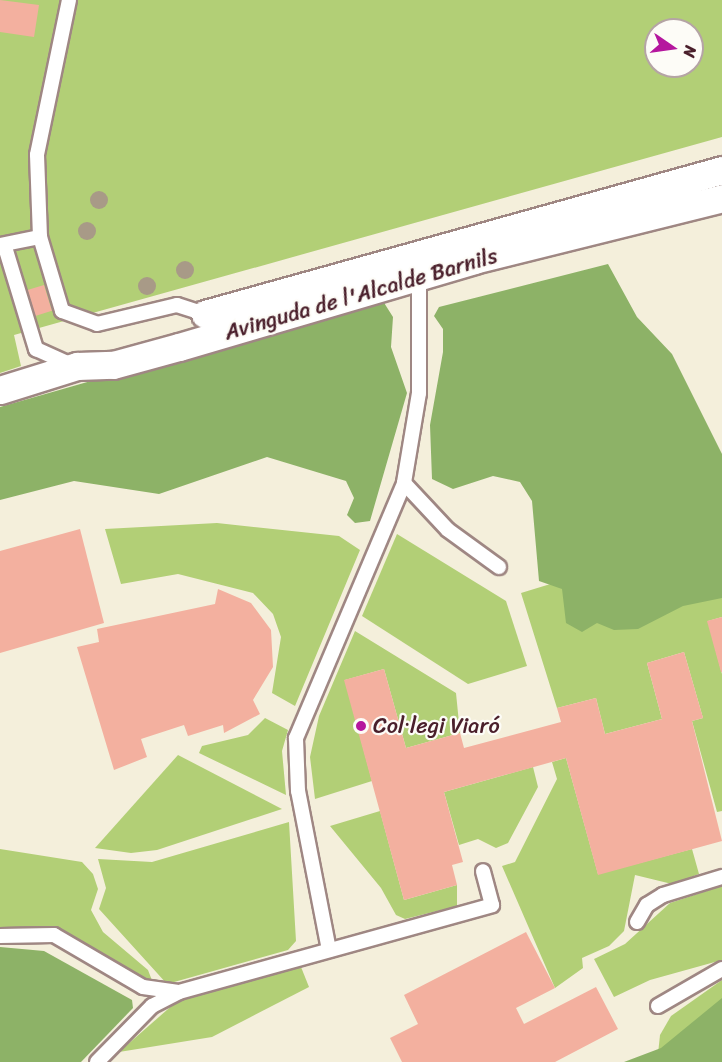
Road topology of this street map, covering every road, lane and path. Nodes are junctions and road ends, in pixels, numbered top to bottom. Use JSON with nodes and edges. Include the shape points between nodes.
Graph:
{"nodes":[{"id":1,"x":69,"y":0,"type":"edge"},
{"id":2,"x":722,"y":170,"type":"edge"},
{"id":3,"x":722,"y":198,"type":"edge"},
{"id":4,"x":40,"y":237,"type":"junction"},
{"id":5,"x":3,"y":246,"type":"edge"},
{"id":6,"x":419,"y":276,"type":"junction"},
{"id":7,"x":205,"y":314,"type":"joint"},
{"id":8,"x":77,"y":366,"type":"junction"},
{"id":9,"x":0,"y":390,"type":"edge"},
{"id":10,"x":404,"y":483,"type":"junction"},
{"id":11,"x":499,"y":567,"type":"dead end"},
{"id":12,"x":483,"y":871,"type":"dead end"},
{"id":13,"x":722,"y":877,"type":"edge"},
{"id":14,"x":637,"y":922,"type":"dead end"},
{"id":15,"x":0,"y":936,"type":"edge"},
{"id":16,"x":329,"y":950,"type":"junction"},
{"id":17,"x":722,"y":969,"type":"edge"},
{"id":18,"x":179,"y":992,"type":"junction"},
{"id":19,"x":658,"y":1006,"type":"dead end"},
{"id":20,"x":97,"y":1062,"type":"edge"}],
"edges":[{"from":1,"to":4,"type":"lane","via":[[37,155]]},
{"from":2,"to":7,"type":"street","name":"Avinguda de l'Alcalde Barnils"},
{"from":3,"to":6,"type":"street","name":"Avinguda de l'Alcalde Barnils"},
{"from":4,"to":5,"type":"lane"},
{"from":4,"to":7,"type":"lane","via":[[62,311],[70,318],[97,324],[177,305]]},
{"from":5,"to":8,"type":"lane","via":[[36,349]]},
{"from":6,"to":8,"type":"street","name":"Avinguda de l'Alcalde Barnils","via":[[113,365]]},
{"from":6,"to":10,"type":"lane","via":[[419,393]]},
{"from":8,"to":9,"type":"street","name":"Avinguda de l'Alcalde Barnils"},
{"from":10,"to":11,"type":"lane","via":[[448,530]]},
{"from":10,"to":16,"type":"lane","via":[[296,738],[298,791]]},
{"from":12,"to":16,"type":"lane","via":[[492,905]]},
{"from":13,"to":14,"type":"lane","via":[[663,895],[647,904]]},
{"from":15,"to":18,"type":"lane","via":[[54,935],[143,987]]},
{"from":16,"to":18,"type":"lane"},
{"from":17,"to":19,"type":"lane"},
{"from":18,"to":20,"type":"lane","via":[[152,1006]]}]}
